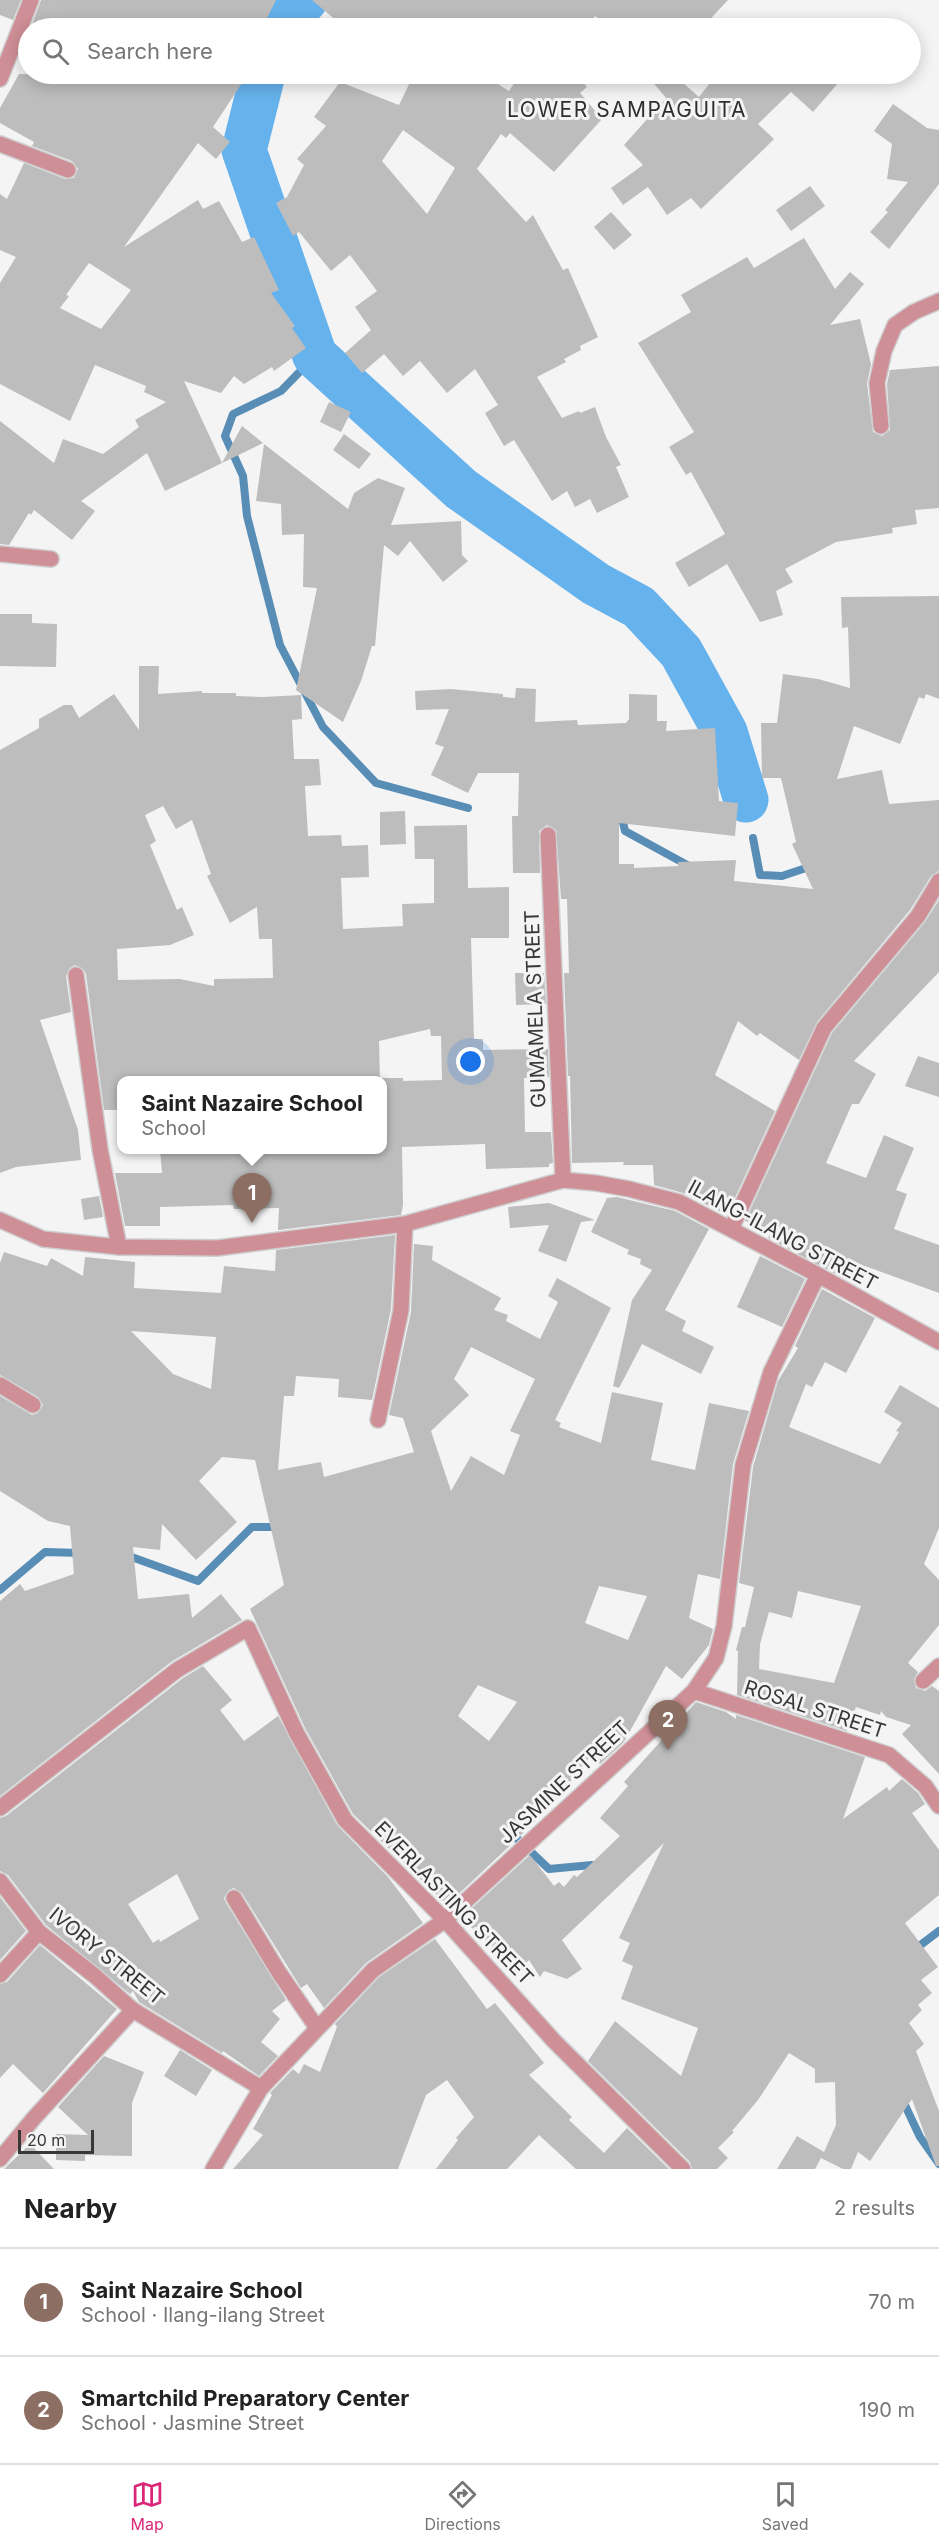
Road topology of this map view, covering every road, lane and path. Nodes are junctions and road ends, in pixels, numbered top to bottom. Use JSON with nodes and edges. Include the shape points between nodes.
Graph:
{"nodes":[{"id":1,"x":31,"y":0,"type":"edge"},
{"id":2,"x":24,"y":18,"type":"edge"},
{"id":3,"x":18,"y":33,"type":"edge"},
{"id":4,"x":0,"y":79,"type":"edge"},
{"id":5,"x":0,"y":144,"type":"edge"},
{"id":6,"x":68,"y":170,"type":"dead end"},
{"id":7,"x":939,"y":301,"type":"edge"},
{"id":8,"x":881,"y":426,"type":"dead end"},
{"id":9,"x":0,"y":554,"type":"edge"},
{"id":10,"x":51,"y":559,"type":"dead end"},
{"id":11,"x":548,"y":836,"type":"dead end"},
{"id":12,"x":939,"y":881,"type":"edge"},
{"id":13,"x":76,"y":975,"type":"dead end"},
{"id":14,"x":563,"y":1180,"type":"junction"},
{"id":15,"x":0,"y":1220,"type":"edge"},
{"id":16,"x":405,"y":1224,"type":"junction"},
{"id":17,"x":731,"y":1228,"type":"junction"},
{"id":18,"x":119,"y":1247,"type":"junction"},
{"id":19,"x":818,"y":1275,"type":"junction"},
{"id":20,"x":939,"y":1342,"type":"edge"},
{"id":21,"x":0,"y":1385,"type":"edge"},
{"id":22,"x":33,"y":1405,"type":"dead end"},
{"id":23,"x":378,"y":1420,"type":"dead end"},
{"id":24,"x":939,"y":1666,"type":"edge"},
{"id":25,"x":923,"y":1681,"type":"dead end"},
{"id":26,"x":693,"y":1691,"type":"junction"},
{"id":27,"x":939,"y":1806,"type":"edge"},
{"id":28,"x":0,"y":1808,"type":"edge"},
{"id":29,"x":0,"y":1881,"type":"edge"},
{"id":30,"x":234,"y":1898,"type":"dead end"},
{"id":31,"x":445,"y":1920,"type":"junction"},
{"id":32,"x":39,"y":1932,"type":"junction"},
{"id":33,"x":0,"y":1975,"type":"edge"},
{"id":34,"x":133,"y":2010,"type":"junction"},
{"id":35,"x":317,"y":2028,"type":"junction"},
{"id":36,"x":261,"y":2088,"type":"junction"},
{"id":37,"x":0,"y":2159,"type":"edge"},
{"id":38,"x":213,"y":2169,"type":"edge"},
{"id":39,"x":683,"y":2169,"type":"edge"}],
"edges":[{"from":1,"to":2,"type":"street"},
{"from":3,"to":4,"type":"street"},
{"from":5,"to":6,"type":"street"},
{"from":7,"to":8,"type":"street","via":[[895,325],[877,383]]},
{"from":9,"to":10,"type":"street"},
{"from":11,"to":14,"type":"street","name":"GUMAMELA STREET"},
{"from":12,"to":17,"type":"street","via":[[918,916],[824,1028]]},
{"from":13,"to":18,"type":"street","via":[[98,1138]]},
{"from":14,"to":16,"type":"street","name":"ILANG-ILANG STREET"},
{"from":14,"to":17,"type":"street","name":"ILANG-ILANG STREET","via":[[629,1189],[679,1202]]},
{"from":15,"to":18,"type":"street","name":"ILANG-ILANG STREET","via":[[43,1239]]},
{"from":16,"to":18,"type":"street","name":"ILANG-ILANG STREET","via":[[217,1248]]},
{"from":16,"to":23,"type":"street","via":[[401,1310]]},
{"from":17,"to":19,"type":"street","name":"ILANG-ILANG STREET"},
{"from":19,"to":20,"type":"street","name":"ILANG-ILANG STREET"},
{"from":19,"to":26,"type":"street","name":"JASMINE STREET","via":[[771,1372],[743,1466],[717,1659]]},
{"from":21,"to":22,"type":"street"},
{"from":24,"to":25,"type":"street"},
{"from":26,"to":27,"type":"street","name":"ROSAL STREET","via":[[889,1755],[925,1786]]},
{"from":26,"to":31,"type":"street","name":"JASMINE STREET"},
{"from":28,"to":31,"type":"street","name":"EVERLASTING STREET","via":[[177,1670],[248,1628],[296,1732],[345,1820]]},
{"from":29,"to":32,"type":"street","name":"IVORY STREET"},
{"from":30,"to":35,"type":"street"},
{"from":31,"to":35,"type":"street","name":"JASMINE STREET","via":[[373,1970]]},
{"from":31,"to":39,"type":"street","name":"EVERLASTING STREET","via":[[554,2041]]},
{"from":32,"to":33,"type":"street"},
{"from":32,"to":34,"type":"street","name":"IVORY STREET"},
{"from":34,"to":36,"type":"street","name":"IVORY STREET"},
{"from":34,"to":37,"type":"street"},
{"from":35,"to":36,"type":"street","name":"JASMINE STREET"},
{"from":36,"to":38,"type":"street","name":"JASMINE STREET"}]}
